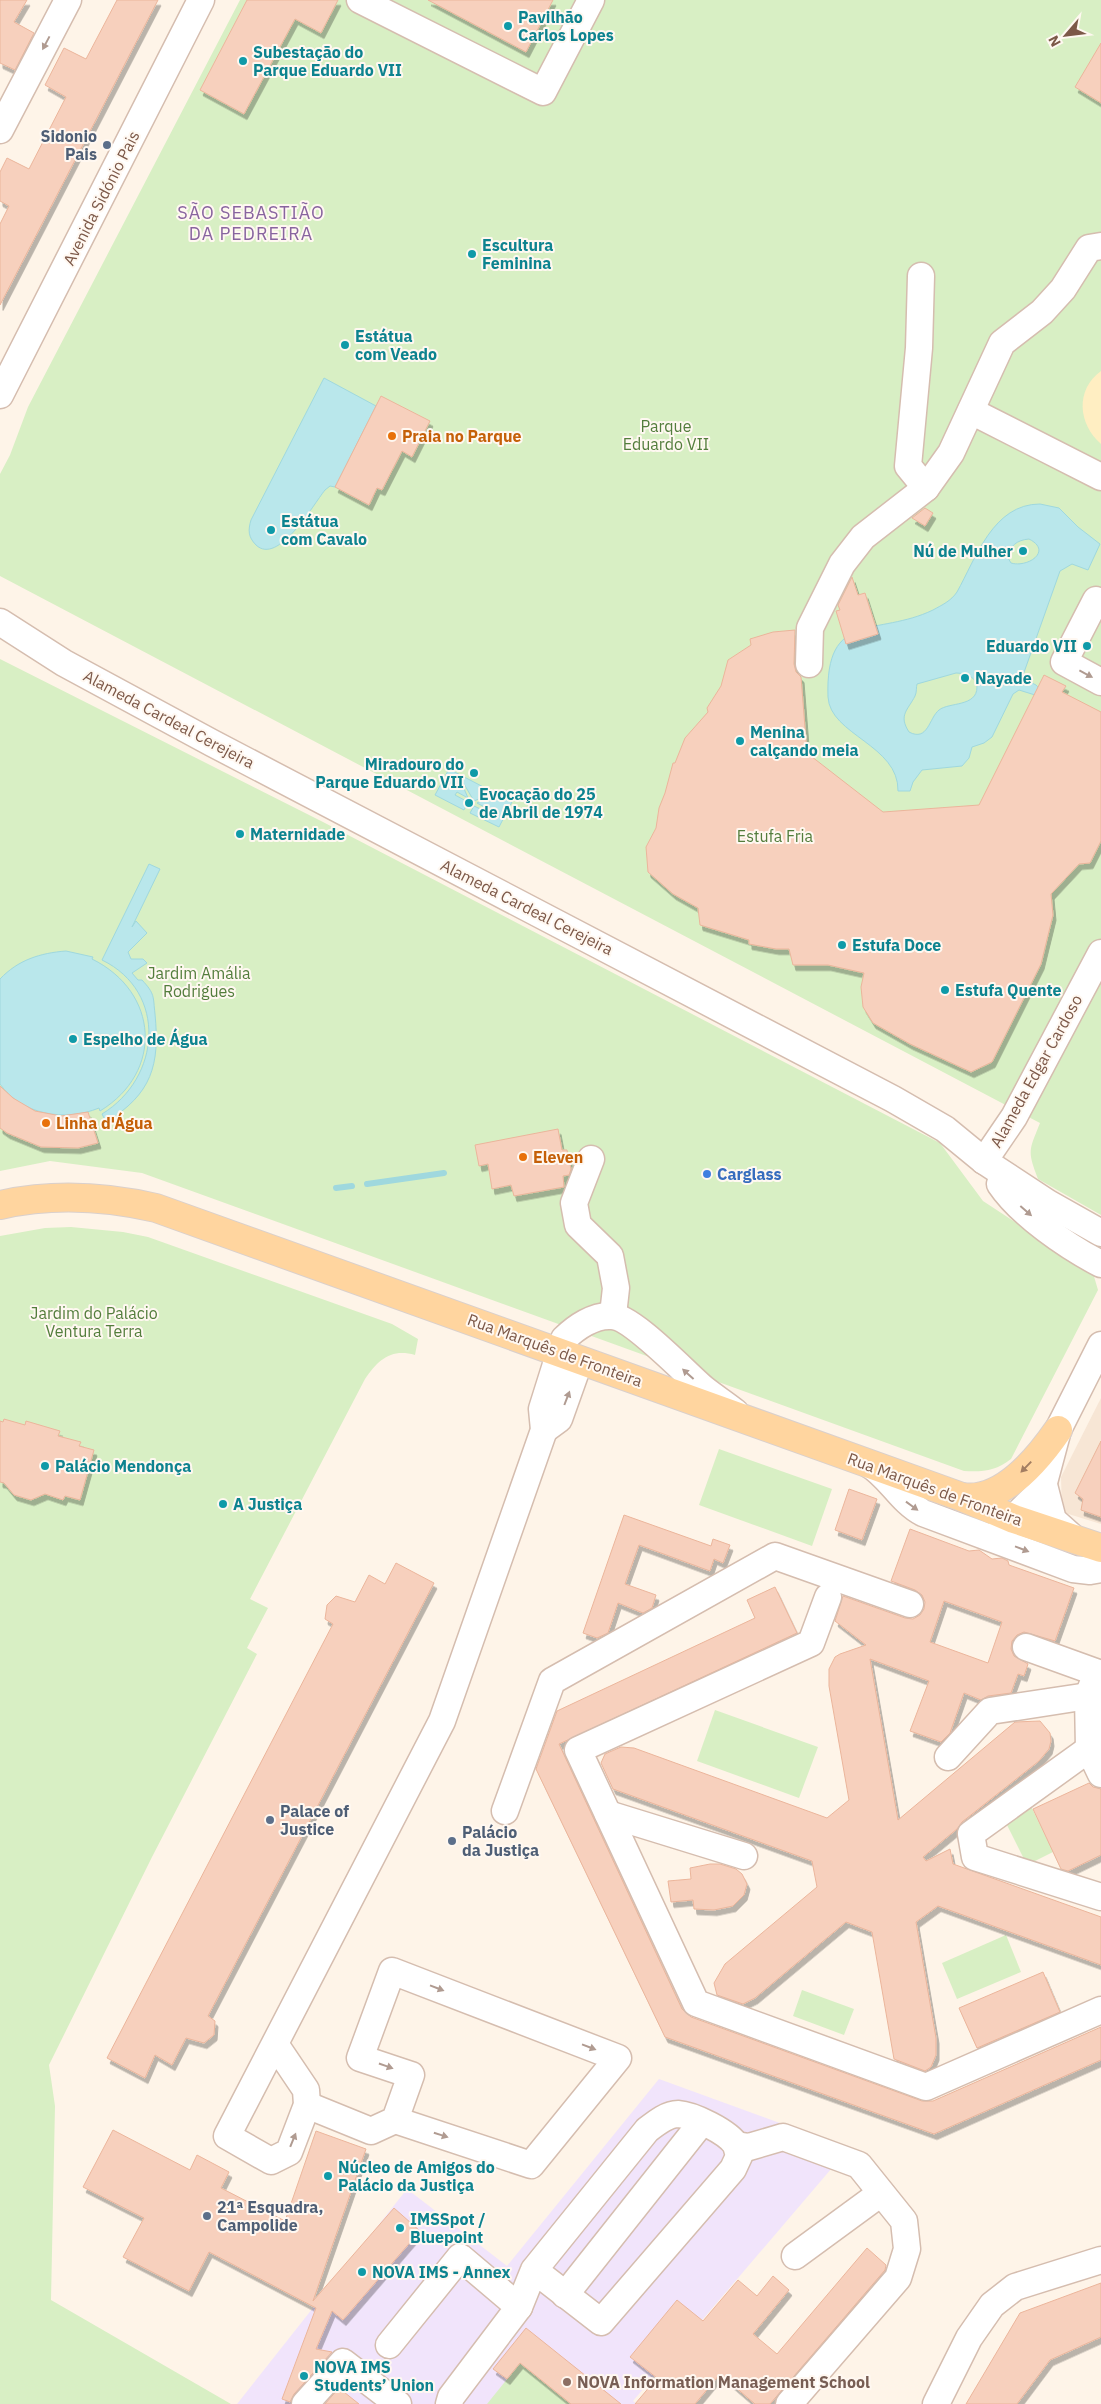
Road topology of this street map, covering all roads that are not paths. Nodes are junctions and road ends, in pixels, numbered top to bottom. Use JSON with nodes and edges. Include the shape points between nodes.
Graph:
{"nodes":[{"id":1,"x":68,"y":0,"type":"edge"},
{"id":2,"x":201,"y":0,"type":"edge"},
{"id":3,"x":362,"y":0,"type":"edge"},
{"id":4,"x":591,"y":0,"type":"edge"},
{"id":5,"x":0,"y":130,"type":"edge"},
{"id":6,"x":1101,"y":246,"type":"edge"},
{"id":7,"x":921,"y":276,"type":"dead end"},
{"id":8,"x":0,"y":395,"type":"edge"},
{"id":9,"x":971,"y":411,"type":"junction"},
{"id":10,"x":1101,"y":477,"type":"edge"},
{"id":11,"x":926,"y":488,"type":"junction"},
{"id":12,"x":1099,"y":596,"type":"edge"},
{"id":13,"x":0,"y":622,"type":"edge"},
{"id":14,"x":0,"y":642,"type":"edge"},
{"id":15,"x":64,"y":663,"type":"junction"},
{"id":16,"x":809,"y":664,"type":"dead end"},
{"id":17,"x":1101,"y":682,"type":"edge"},
{"id":18,"x":1101,"y":953,"type":"edge"},
{"id":19,"x":591,"y":1159,"type":"dead end"},
{"id":20,"x":984,"y":1161,"type":"junction"},
{"id":21,"x":0,"y":1205,"type":"edge"},
{"id":22,"x":1101,"y":1233,"type":"edge"},
{"id":23,"x":1101,"y":1264,"type":"edge"},
{"id":24,"x":613,"y":1315,"type":"junction"},
{"id":25,"x":1101,"y":1345,"type":"edge"},
{"id":26,"x":570,"y":1356,"type":"junction"},
{"id":27,"x":756,"y":1423,"type":"junction"},
{"id":28,"x":1058,"y":1430,"type":"junction"},
{"id":29,"x":864,"y":1462,"type":"junction"},
{"id":30,"x":1044,"y":1485,"type":"junction"},
{"id":31,"x":962,"y":1497,"type":"junction"},
{"id":32,"x":1014,"y":1519,"type":"junction"},
{"id":33,"x":977,"y":1532,"type":"junction"},
{"id":34,"x":1072,"y":1537,"type":"junction"},
{"id":35,"x":1101,"y":1548,"type":"edge"},
{"id":36,"x":1101,"y":1569,"type":"edge"},
{"id":37,"x":828,"y":1596,"type":"dead end"},
{"id":38,"x":910,"y":1604,"type":"dead end"},
{"id":39,"x":1026,"y":1647,"type":"dead end"},
{"id":40,"x":1095,"y":1681,"type":"edge"},
{"id":41,"x":1089,"y":1749,"type":"junction"},
{"id":42,"x":948,"y":1757,"type":"dead end"},
{"id":43,"x":1101,"y":1774,"type":"edge"},
{"id":44,"x":505,"y":1810,"type":"dead end"},
{"id":45,"x":608,"y":1814,"type":"junction"},
{"id":46,"x":744,"y":1856,"type":"dead end"},
{"id":47,"x":1101,"y":1898,"type":"edge"},
{"id":48,"x":1101,"y":2010,"type":"edge"},
{"id":49,"x":275,"y":2044,"type":"junction"},
{"id":50,"x":307,"y":2105,"type":"junction"},
{"id":51,"x":395,"y":2120,"type":"junction"},
{"id":52,"x":702,"y":2122,"type":"junction"},
{"id":53,"x":736,"y":2145,"type":"junction"},
{"id":54,"x":881,"y":2192,"type":"junction"},
{"id":55,"x":795,"y":2256,"type":"dead end"},
{"id":56,"x":1101,"y":2260,"type":"edge"},
{"id":57,"x":534,"y":2270,"type":"junction"},
{"id":58,"x":565,"y":2294,"type":"junction"},
{"id":59,"x":519,"y":2307,"type":"junction"},
{"id":60,"x":390,"y":2345,"type":"dead end"},
{"id":61,"x":305,"y":2404,"type":"edge"},
{"id":62,"x":398,"y":2404,"type":"edge"},
{"id":63,"x":449,"y":2404,"type":"edge"},
{"id":64,"x":789,"y":2404,"type":"edge"},
{"id":65,"x":936,"y":2404,"type":"edge"}],
"edges":[{"from":1,"to":5,"type":"street","one_way":true},
{"from":2,"to":8,"type":"street","name":"Avenida Sidónio Pais"},
{"from":3,"to":4,"type":"street","via":[[544,92]]},
{"from":6,"to":9,"type":"street","via":[[1089,248],[1063,289],[1042,312],[1002,343]]},
{"from":7,"to":11,"type":"street","via":[[919,348],[908,466]]},
{"from":9,"to":10,"type":"street"},
{"from":9,"to":11,"type":"street","via":[[951,453]]},
{"from":11,"to":16,"type":"street","via":[[863,537],[842,564],[810,628]]},
{"from":12,"to":17,"type":"street","one_way":true,"via":[[1064,662]]},
{"from":13,"to":15,"type":"street","name":"Alameda Cardeal Cerejeira"},
{"from":14,"to":15,"type":"street","name":"Alameda Cardeal Cerejeira"},
{"from":15,"to":20,"type":"street","name":"Alameda Cardeal Cerejeira","via":[[893,1099],[945,1129]]},
{"from":18,"to":20,"type":"street","name":"Alameda Edgar Cardoso","via":[[1014,1117]]},
{"from":19,"to":24,"type":"street","via":[[574,1203],[578,1225],[610,1256],[616,1288]]},
{"from":20,"to":22,"type":"street"},
{"from":20,"to":23,"type":"street","one_way":true,"via":[[1014,1201],[1042,1225]]},
{"from":21,"to":26,"type":"main road","name":"Rua Marquês de Fronteira","via":[[71,1196],[156,1208]]},
{"from":24,"to":26,"type":"street","via":[[595,1318],[564,1339]]},
{"from":27,"to":24,"type":"street","one_way":true,"via":[[705,1390],[630,1322]]},
{"from":25,"to":28,"type":"street"},
{"from":26,"to":27,"type":"main road","name":"Rua Marquês de Fronteira"},
{"from":26,"to":49,"type":"street","via":[[542,1409],[544,1430],[442,1722]]},
{"from":27,"to":29,"type":"main road","name":"Rua Marquês de Fronteira"},
{"from":28,"to":30,"type":"street"},
{"from":28,"to":31,"type":"main road","one_way":true,"via":[[1019,1474],[1000,1489],[978,1498]]},
{"from":29,"to":31,"type":"main road","name":"Rua Marquês de Fronteira"},
{"from":29,"to":33,"type":"street","one_way":true,"via":[[877,1470],[916,1509]]},
{"from":30,"to":32,"type":"street","via":[[1039,1496]]},
{"from":30,"to":34,"type":"street","via":[[1053,1520]]},
{"from":31,"to":32,"type":"main road","name":"Rua Marquês de Fronteira"},
{"from":32,"to":33,"type":"street","via":[[996,1533]]},
{"from":32,"to":34,"type":"main road","name":"Rua Marquês de Fronteira"},
{"from":33,"to":36,"type":"street","one_way":true,"via":[[1073,1568]]},
{"from":34,"to":35,"type":"main road","name":"Rua Marquês de Fronteira"},
{"from":37,"to":45,"type":"street","via":[[811,1643],[578,1750]]},
{"from":38,"to":44,"type":"street","via":[[775,1556],[552,1681]]},
{"from":39,"to":40,"type":"street"},
{"from":40,"to":41,"type":"street"},
{"from":40,"to":42,"type":"street","via":[[990,1710]]},
{"from":41,"to":43,"type":"street"},
{"from":41,"to":47,"type":"street","via":[[971,1834],[975,1857]]},
{"from":45,"to":46,"type":"street"},
{"from":45,"to":48,"type":"street","via":[[696,2003],[926,2087]]},
{"from":49,"to":50,"type":"street","via":[[306,2090]]},
{"from":49,"to":50,"type":"street","one_way":true,"via":[[227,2136],[271,2161],[288,2152]]},
{"from":50,"to":51,"type":"street","via":[[371,2131]]},
{"from":51,"to":51,"type":"street","one_way":true,"via":[[530,2165],[618,2058],[392,1970],[360,2058],[411,2075]]},
{"from":52,"to":53,"type":"street","via":[[724,2133]]},
{"from":52,"to":57,"type":"street","via":[[678,2114],[659,2120],[647,2130]]},
{"from":52,"to":58,"type":"street"},
{"from":53,"to":54,"type":"street","via":[[748,2147],[783,2137],[859,2165]]},
{"from":53,"to":58,"type":"street","via":[[739,2156],[733,2169],[601,2322]]},
{"from":54,"to":55,"type":"street"},
{"from":54,"to":64,"type":"street","via":[[904,2221],[906,2249],[898,2278]]},
{"from":56,"to":65,"type":"street","via":[[1015,2287],[992,2305],[969,2338]]},
{"from":57,"to":58,"type":"street"},
{"from":57,"to":59,"type":"street"},
{"from":59,"to":60,"type":"street","via":[[460,2257]]},
{"from":59,"to":63,"type":"street"},
{"from":61,"to":62,"type":"street","via":[[343,2362]]}]}
